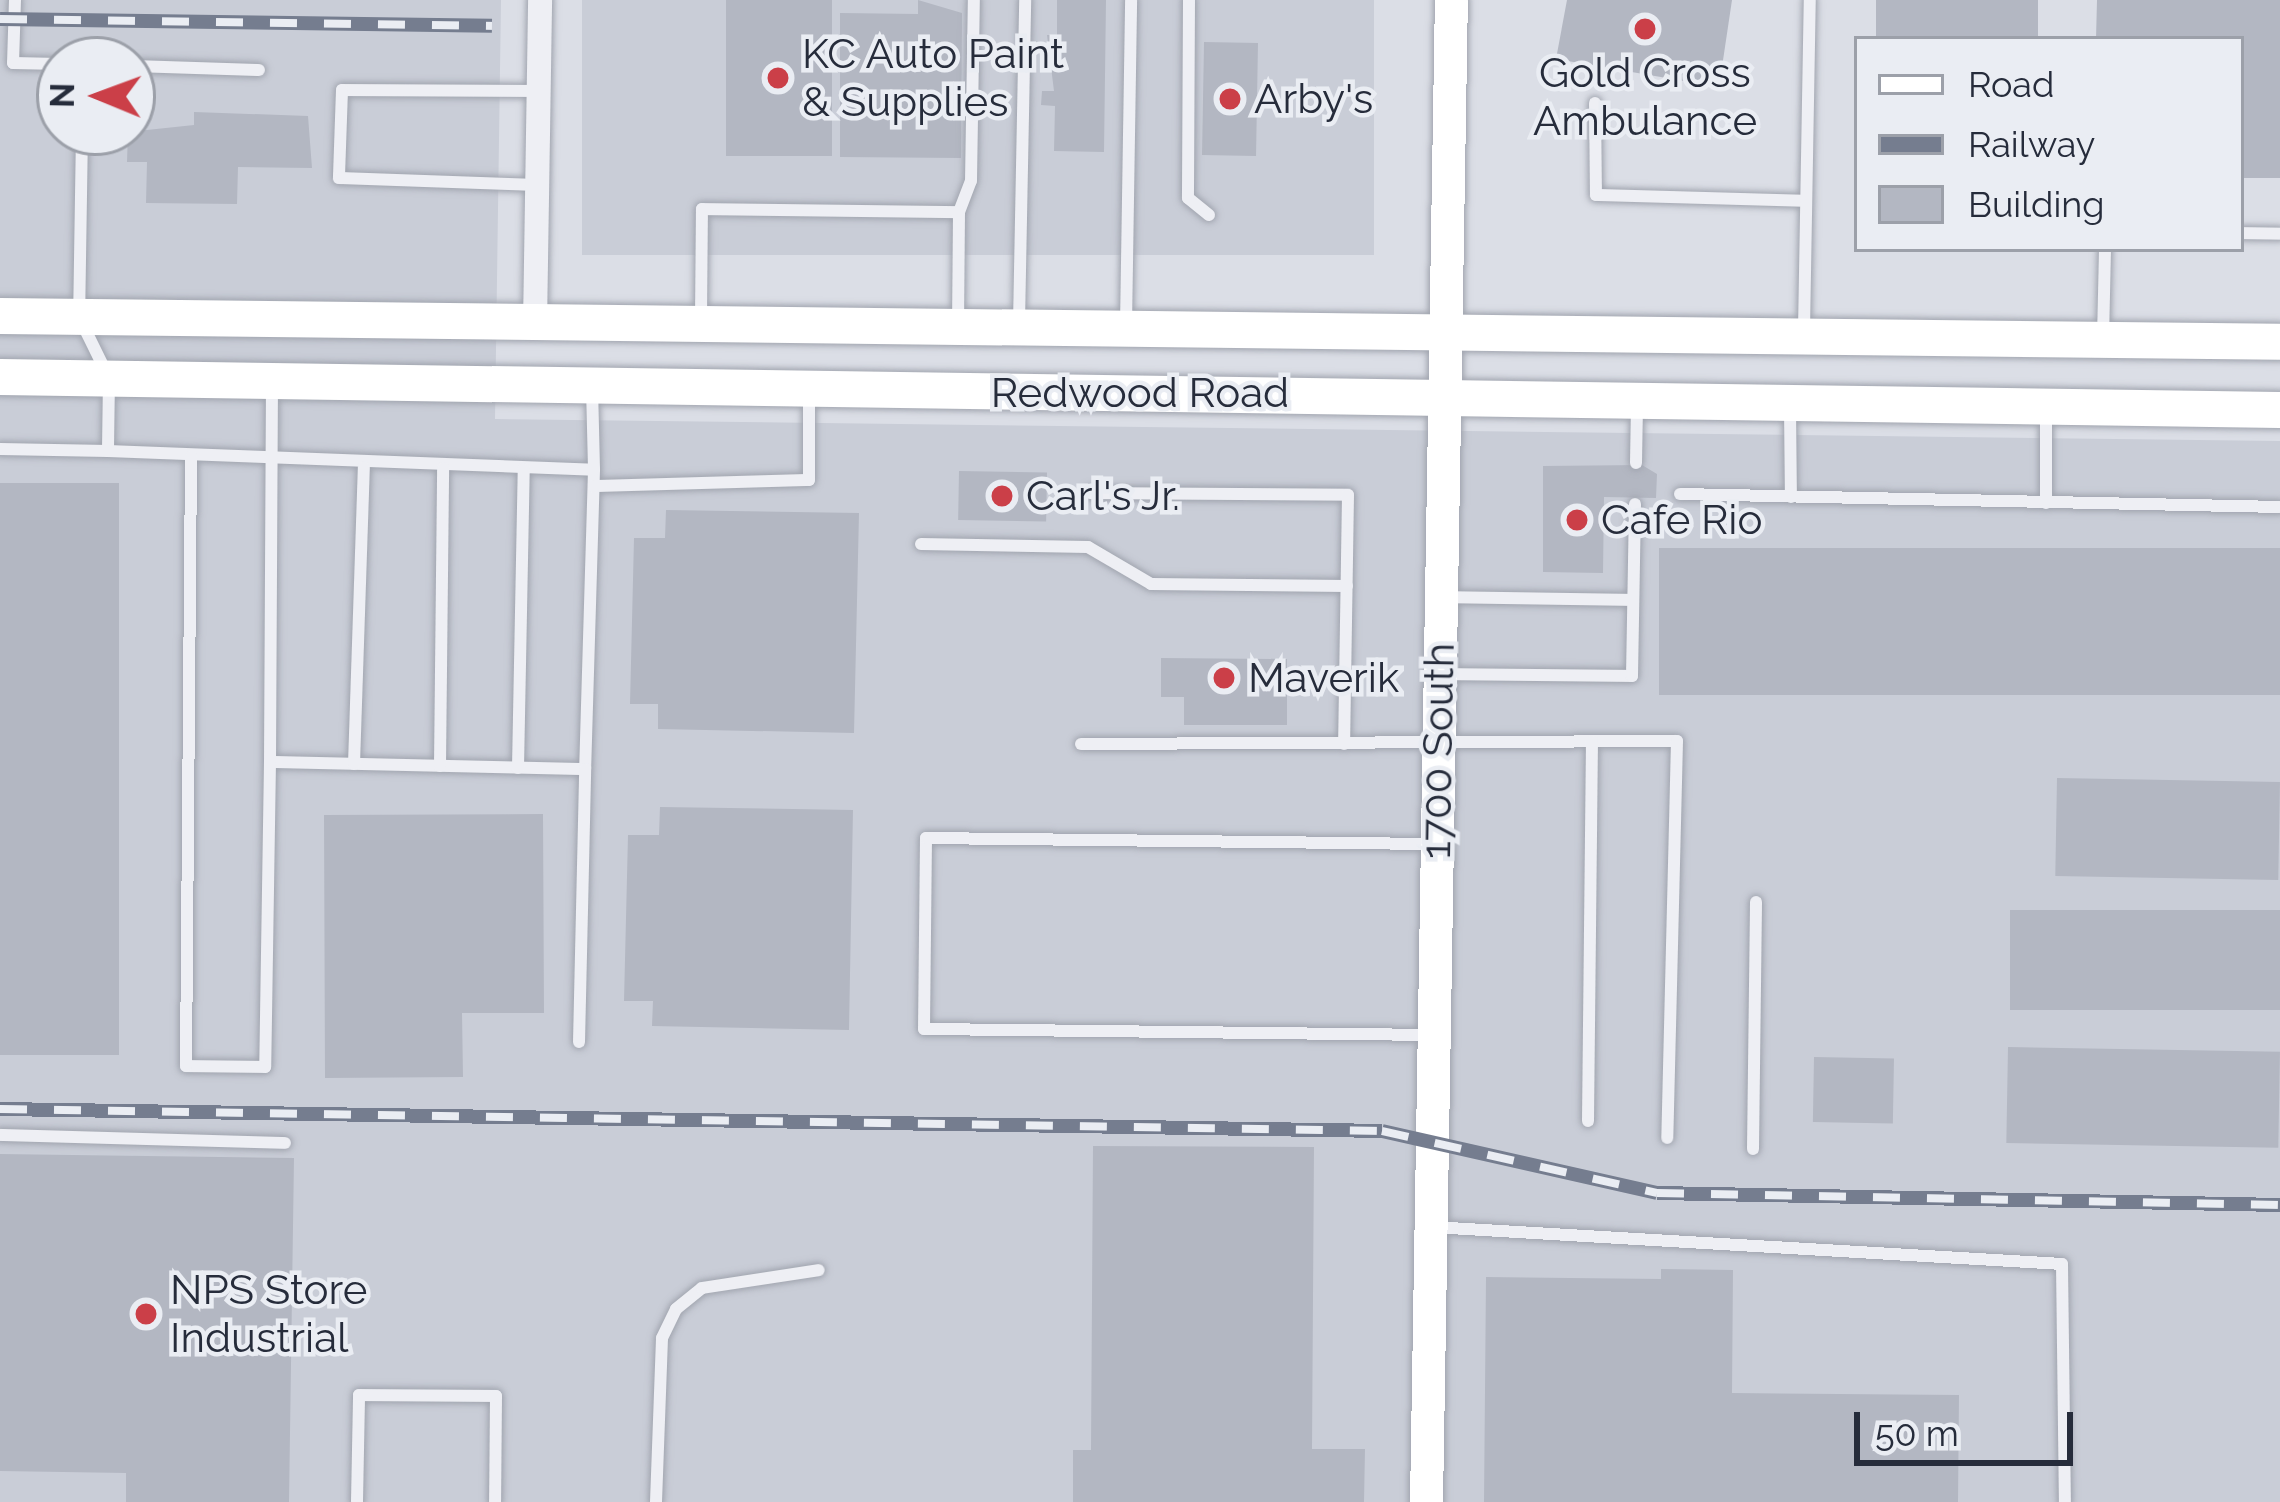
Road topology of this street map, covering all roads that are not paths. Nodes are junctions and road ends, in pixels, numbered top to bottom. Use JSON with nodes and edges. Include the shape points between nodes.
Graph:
{"nodes":[{"id":1,"x":15,"y":0,"type":"edge"},
{"id":2,"x":540,"y":0,"type":"edge"},
{"id":3,"x":974,"y":0,"type":"edge"},
{"id":4,"x":1025,"y":0,"type":"edge"},
{"id":5,"x":1131,"y":0,"type":"edge"},
{"id":6,"x":1189,"y":0,"type":"edge"},
{"id":7,"x":1451,"y":0,"type":"edge"},
{"id":8,"x":1810,"y":0,"type":"edge"},
{"id":9,"x":36,"y":63,"type":"edge"},
{"id":10,"x":156,"y":67,"type":"edge"},
{"id":11,"x":259,"y":70,"type":"dead end"},
{"id":12,"x":539,"y":92,"type":"junction"},
{"id":13,"x":1595,"y":103,"type":"dead end"},
{"id":14,"x":82,"y":156,"type":"edge"},
{"id":15,"x":538,"y":185,"type":"junction"},
{"id":16,"x":1806,"y":200,"type":"junction"},
{"id":17,"x":959,"y":212,"type":"junction"},
{"id":18,"x":1209,"y":215,"type":"dead end"},
{"id":19,"x":2244,"y":233,"type":"edge"},
{"id":20,"x":2280,"y":234,"type":"edge"},
{"id":21,"x":2104,"y":252,"type":"edge"},
{"id":22,"x":0,"y":316,"type":"edge"},
{"id":23,"x":79,"y":317,"type":"junction"},
{"id":24,"x":535,"y":325,"type":"junction"},
{"id":25,"x":700,"y":327,"type":"junction"},
{"id":26,"x":958,"y":330,"type":"junction"},
{"id":27,"x":1018,"y":332,"type":"junction"},
{"id":28,"x":1126,"y":333,"type":"junction"},
{"id":29,"x":1445,"y":336,"type":"junction"},
{"id":30,"x":1804,"y":337,"type":"junction"},
{"id":31,"x":2103,"y":339,"type":"junction"},
{"id":32,"x":2280,"y":341,"type":"edge"},
{"id":33,"x":0,"y":376,"type":"edge"},
{"id":34,"x":109,"y":379,"type":"junction"},
{"id":35,"x":272,"y":381,"type":"junction"},
{"id":36,"x":592,"y":387,"type":"junction"},
{"id":37,"x":809,"y":390,"type":"junction"},
{"id":38,"x":1444,"y":398,"type":"junction"},
{"id":39,"x":1637,"y":404,"type":"junction"},
{"id":40,"x":1790,"y":404,"type":"junction"},
{"id":41,"x":2047,"y":406,"type":"junction"},
{"id":42,"x":2280,"y":410,"type":"edge"},
{"id":43,"x":0,"y":449,"type":"edge"},
{"id":44,"x":108,"y":451,"type":"junction"},
{"id":45,"x":191,"y":457,"type":"junction"},
{"id":46,"x":1636,"y":463,"type":"dead end"},
{"id":47,"x":272,"y":464,"type":"junction"},
{"id":48,"x":364,"y":467,"type":"junction"},
{"id":49,"x":443,"y":468,"type":"junction"},
{"id":50,"x":524,"y":469,"type":"junction"},
{"id":51,"x":594,"y":470,"type":"junction"},
{"id":52,"x":594,"y":486,"type":"junction"},
{"id":53,"x":1090,"y":493,"type":"dead end"},
{"id":54,"x":1680,"y":494,"type":"dead end"},
{"id":55,"x":1790,"y":497,"type":"junction"},
{"id":56,"x":2046,"y":502,"type":"junction"},
{"id":57,"x":1635,"y":504,"type":"dead end"},
{"id":58,"x":2280,"y":507,"type":"edge"},
{"id":59,"x":921,"y":544,"type":"dead end"},
{"id":60,"x":1347,"y":586,"type":"junction"},
{"id":61,"x":1441,"y":597,"type":"junction"},
{"id":62,"x":1632,"y":600,"type":"junction"},
{"id":63,"x":1439,"y":674,"type":"junction"},
{"id":64,"x":1592,"y":741,"type":"junction"},
{"id":65,"x":1082,"y":744,"type":"dead end"},
{"id":66,"x":1344,"y":744,"type":"junction"},
{"id":67,"x":1438,"y":744,"type":"junction"},
{"id":68,"x":270,"y":762,"type":"junction"},
{"id":69,"x":354,"y":764,"type":"junction"},
{"id":70,"x":440,"y":766,"type":"junction"},
{"id":71,"x":518,"y":767,"type":"junction"},
{"id":72,"x":585,"y":769,"type":"junction"},
{"id":73,"x":1437,"y":844,"type":"junction"},
{"id":74,"x":1756,"y":902,"type":"dead end"},
{"id":75,"x":1433,"y":1035,"type":"junction"},
{"id":76,"x":579,"y":1042,"type":"dead end"},
{"id":77,"x":1588,"y":1121,"type":"dead end"},
{"id":78,"x":0,"y":1135,"type":"edge"},
{"id":79,"x":1667,"y":1138,"type":"dead end"},
{"id":80,"x":285,"y":1143,"type":"dead end"},
{"id":81,"x":1754,"y":1150,"type":"dead end"},
{"id":82,"x":1430,"y":1227,"type":"junction"},
{"id":83,"x":819,"y":1270,"type":"dead end"},
{"id":84,"x":357,"y":1502,"type":"edge"},
{"id":85,"x":495,"y":1502,"type":"edge"},
{"id":86,"x":656,"y":1502,"type":"edge"},
{"id":87,"x":1426,"y":1502,"type":"edge"},
{"id":88,"x":2065,"y":1502,"type":"edge"}],
"edges":[{"from":1,"to":9,"type":"lane","via":[[13,63]]},
{"from":2,"to":12,"type":"street"},
{"from":3,"to":17,"type":"lane","via":[[971,181]]},
{"from":4,"to":27,"type":"lane"},
{"from":5,"to":28,"type":"lane"},
{"from":6,"to":18,"type":"lane","via":[[1188,198]]},
{"from":7,"to":29,"type":"street","name":"1700 South"},
{"from":8,"to":16,"type":"lane"},
{"from":10,"to":11,"type":"lane"},
{"from":12,"to":15,"type":"street"},
{"from":12,"to":15,"type":"lane","via":[[342,90],[339,178]]},
{"from":13,"to":16,"type":"lane","via":[[1596,195]]},
{"from":14,"to":23,"type":"lane"},
{"from":15,"to":24,"type":"street"},
{"from":16,"to":30,"type":"lane"},
{"from":17,"to":25,"type":"lane","via":[[701,209]]},
{"from":17,"to":26,"type":"lane"},
{"from":19,"to":20,"type":"lane"},
{"from":21,"to":31,"type":"lane"},
{"from":22,"to":23,"type":"main road","name":"Redwood Road"},
{"from":23,"to":24,"type":"main road","name":"Redwood Road"},
{"from":23,"to":34,"type":"lane"},
{"from":24,"to":25,"type":"main road","name":"Redwood Road"},
{"from":25,"to":26,"type":"main road","name":"Redwood Road"},
{"from":26,"to":27,"type":"main road","name":"Redwood Road"},
{"from":27,"to":28,"type":"main road","name":"Redwood Road"},
{"from":28,"to":29,"type":"main road","name":"Redwood Road"},
{"from":29,"to":30,"type":"main road","name":"Redwood Road"},
{"from":29,"to":38,"type":"street","name":"1700 South"},
{"from":30,"to":31,"type":"main road","name":"Redwood Road"},
{"from":31,"to":32,"type":"main road","name":"Redwood Road"},
{"from":33,"to":34,"type":"main road","name":"Redwood Road"},
{"from":34,"to":35,"type":"main road","name":"Redwood Road"},
{"from":34,"to":44,"type":"lane"},
{"from":35,"to":36,"type":"main road","name":"Redwood Road"},
{"from":35,"to":47,"type":"lane"},
{"from":36,"to":37,"type":"main road","name":"Redwood Road"},
{"from":36,"to":51,"type":"lane"},
{"from":37,"to":38,"type":"main road","name":"Redwood Road"},
{"from":37,"to":52,"type":"lane","via":[[809,479]]},
{"from":38,"to":39,"type":"main road","name":"Redwood Road"},
{"from":38,"to":61,"type":"street","name":"1700 South"},
{"from":39,"to":40,"type":"main road","name":"Redwood Road"},
{"from":39,"to":46,"type":"lane"},
{"from":40,"to":41,"type":"main road","name":"Redwood Road"},
{"from":40,"to":55,"type":"lane"},
{"from":41,"to":42,"type":"main road","name":"Redwood Road"},
{"from":41,"to":56,"type":"lane"},
{"from":43,"to":44,"type":"lane"},
{"from":44,"to":45,"type":"lane"},
{"from":45,"to":47,"type":"lane"},
{"from":45,"to":68,"type":"lane","via":[[185,1066],[265,1067]]},
{"from":47,"to":48,"type":"lane"},
{"from":47,"to":68,"type":"lane"},
{"from":48,"to":49,"type":"lane"},
{"from":48,"to":69,"type":"lane"},
{"from":49,"to":50,"type":"lane"},
{"from":49,"to":70,"type":"lane"},
{"from":50,"to":51,"type":"lane"},
{"from":50,"to":71,"type":"lane"},
{"from":51,"to":52,"type":"lane"},
{"from":52,"to":72,"type":"lane"},
{"from":53,"to":60,"type":"lane","via":[[1348,495]]},
{"from":54,"to":55,"type":"lane"},
{"from":55,"to":56,"type":"lane"},
{"from":56,"to":58,"type":"lane"},
{"from":57,"to":62,"type":"lane"},
{"from":59,"to":60,"type":"lane","via":[[1088,547],[1151,584]]},
{"from":60,"to":66,"type":"lane"},
{"from":61,"to":62,"type":"lane"},
{"from":61,"to":63,"type":"street","name":"1700 South"},
{"from":62,"to":63,"type":"lane","via":[[1632,676]]},
{"from":63,"to":67,"type":"street","name":"1700 South"},
{"from":64,"to":67,"type":"lane"},
{"from":64,"to":77,"type":"lane"},
{"from":64,"to":79,"type":"lane","via":[[1677,741]]},
{"from":65,"to":66,"type":"lane"},
{"from":66,"to":67,"type":"lane"},
{"from":67,"to":73,"type":"street","name":"1700 South"},
{"from":68,"to":69,"type":"lane"},
{"from":69,"to":70,"type":"lane"},
{"from":70,"to":71,"type":"lane"},
{"from":71,"to":72,"type":"lane"},
{"from":72,"to":76,"type":"lane"},
{"from":73,"to":75,"type":"street","name":"1700 South"},
{"from":73,"to":75,"type":"lane","via":[[926,838],[924,1029]]},
{"from":74,"to":81,"type":"lane"},
{"from":75,"to":82,"type":"street","name":"1700 South"},
{"from":78,"to":80,"type":"lane"},
{"from":82,"to":87,"type":"street","name":"1700 South"},
{"from":82,"to":88,"type":"lane","via":[[2062,1264]]},
{"from":83,"to":86,"type":"lane","via":[[702,1288],[676,1309],[662,1338]]},
{"from":84,"to":85,"type":"lane","via":[[359,1395],[382,1395],[496,1396]]}]}
